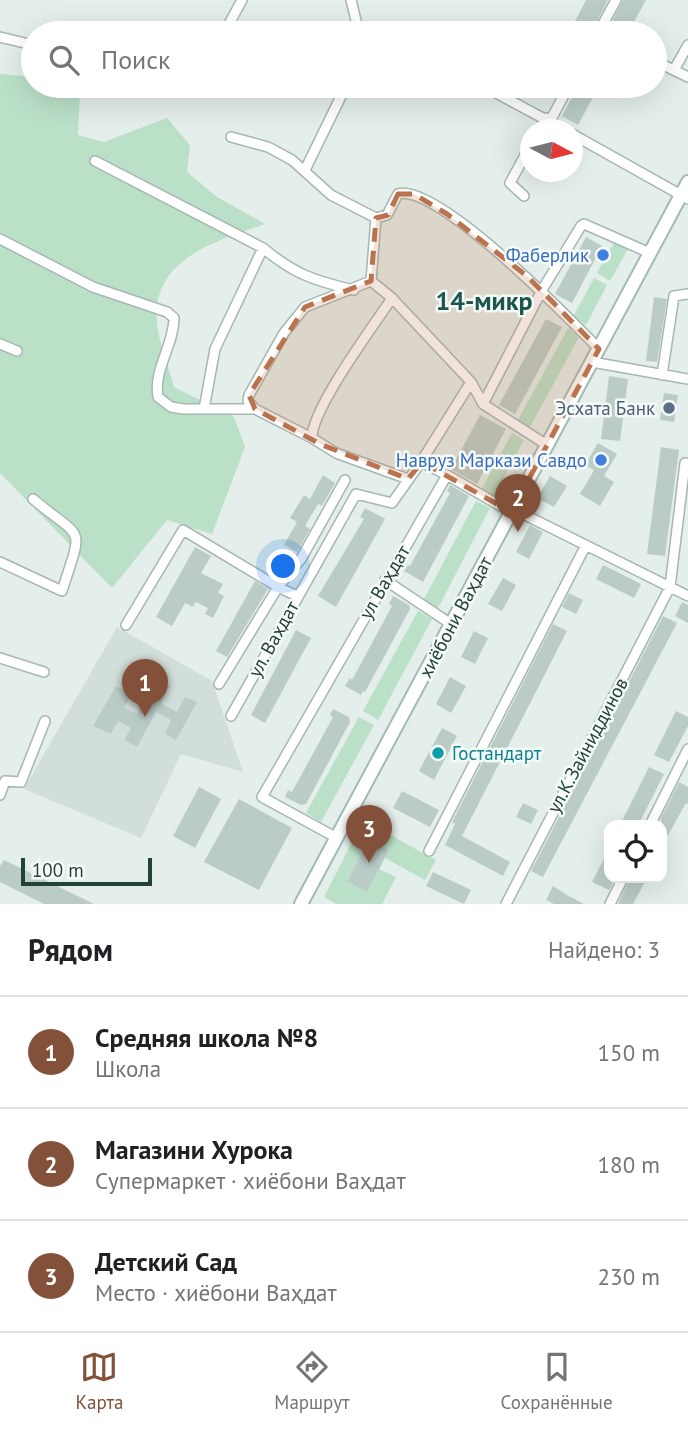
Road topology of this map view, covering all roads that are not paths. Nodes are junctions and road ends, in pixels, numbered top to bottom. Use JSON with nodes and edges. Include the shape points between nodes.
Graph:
{"nodes":[{"id":1,"x":242,"y":0,"type":"edge"},
{"id":2,"x":351,"y":0,"type":"edge"},
{"id":3,"x":616,"y":0,"type":"edge"},
{"id":4,"x":231,"y":21,"type":"edge"},
{"id":5,"x":356,"y":21,"type":"edge"},
{"id":6,"x":605,"y":21,"type":"edge"},
{"id":7,"x":0,"y":37,"type":"edge"},
{"id":8,"x":21,"y":42,"type":"edge"},
{"id":9,"x":688,"y":45,"type":"edge"},
{"id":10,"x":667,"y":67,"type":"edge"},
{"id":11,"x":674,"y":70,"type":"junction"},
{"id":12,"x":688,"y":77,"type":"edge"},
{"id":13,"x":340,"y":98,"type":"edge"},
{"id":14,"x":506,"y":98,"type":"edge"},
{"id":15,"x":562,"y":98,"type":"edge"},
{"id":16,"x":546,"y":119,"type":"edge"},
{"id":17,"x":549,"y":119,"type":"edge"},
{"id":18,"x":231,"y":137,"type":"dead end"},
{"id":19,"x":583,"y":140,"type":"edge"},
{"id":20,"x":95,"y":161,"type":"dead end"},
{"id":21,"x":520,"y":164,"type":"edge"},
{"id":22,"x":305,"y":170,"type":"junction"},
{"id":23,"x":688,"y":182,"type":"edge"},
{"id":24,"x":524,"y":196,"type":"dead end"},
{"id":25,"x":685,"y":197,"type":"edge"},
{"id":26,"x":376,"y":218,"type":"junction"},
{"id":27,"x":0,"y":239,"type":"edge"},
{"id":28,"x":263,"y":248,"type":"junction"},
{"id":29,"x":650,"y":253,"type":"junction"},
{"id":30,"x":371,"y":281,"type":"junction"},
{"id":31,"x":354,"y":290,"type":"junction"},
{"id":32,"x":542,"y":290,"type":"junction"},
{"id":33,"x":688,"y":294,"type":"edge"},
{"id":34,"x":392,"y":298,"type":"junction"},
{"id":35,"x":0,"y":344,"type":"edge"},
{"id":36,"x":599,"y":349,"type":"junction"},
{"id":37,"x":17,"y":351,"type":"dead end"},
{"id":38,"x":592,"y":362,"type":"junction"},
{"id":39,"x":664,"y":375,"type":"junction"},
{"id":40,"x":688,"y":379,"type":"edge"},
{"id":41,"x":471,"y":382,"type":"junction"},
{"id":42,"x":483,"y":404,"type":"junction"},
{"id":43,"x":204,"y":409,"type":"junction"},
{"id":44,"x":255,"y":409,"type":"junction"},
{"id":45,"x":312,"y":438,"type":"junction"},
{"id":46,"x":547,"y":445,"type":"junction"},
{"id":47,"x":421,"y":462,"type":"junction"},
{"id":48,"x":685,"y":463,"type":"dead end"},
{"id":49,"x":447,"y":475,"type":"junction"},
{"id":50,"x":408,"y":479,"type":"junction"},
{"id":51,"x":345,"y":480,"type":"dead end"},
{"id":52,"x":33,"y":499,"type":"dead end"},
{"id":53,"x":512,"y":511,"type":"junction"},
{"id":54,"x":586,"y":545,"type":"junction"},
{"id":55,"x":0,"y":562,"type":"edge"},
{"id":56,"x":384,"y":580,"type":"junction"},
{"id":57,"x":278,"y":587,"type":"junction"},
{"id":58,"x":670,"y":587,"type":"junction"},
{"id":59,"x":297,"y":596,"type":"junction"},
{"id":60,"x":688,"y":596,"type":"edge"},
{"id":61,"x":451,"y":624,"type":"junction"},
{"id":62,"x":126,"y":625,"type":"dead end"},
{"id":63,"x":0,"y":659,"type":"edge"},
{"id":64,"x":44,"y":672,"type":"dead end"},
{"id":65,"x":219,"y":684,"type":"dead end"},
{"id":66,"x":231,"y":716,"type":"dead end"},
{"id":67,"x":45,"y":721,"type":"dead end"},
{"id":68,"x":688,"y":749,"type":"edge"},
{"id":69,"x":0,"y":795,"type":"edge"},
{"id":70,"x":652,"y":820,"type":"edge"},
{"id":71,"x":337,"y":838,"type":"junction"},
{"id":72,"x":429,"y":851,"type":"dead end"},
{"id":73,"x":620,"y":883,"type":"edge"},
{"id":74,"x":301,"y":904,"type":"edge"},
{"id":75,"x":506,"y":904,"type":"edge"},
{"id":76,"x":610,"y":904,"type":"edge"}],
"edges":[{"from":1,"to":4,"type":"street"},
{"from":2,"to":5,"type":"street"},
{"from":3,"to":6,"type":"street"},
{"from":7,"to":8,"type":"street"},
{"from":9,"to":11,"type":"street"},
{"from":10,"to":11,"type":"street"},
{"from":11,"to":12,"type":"street"},
{"from":13,"to":22,"type":"street"},
{"from":14,"to":16,"type":"street"},
{"from":15,"to":17,"type":"street"},
{"from":18,"to":22,"type":"street","via":[[268,147]]},
{"from":19,"to":25,"type":"street"},
{"from":20,"to":28,"type":"street"},
{"from":21,"to":24,"type":"street","via":[[510,183]]},
{"from":22,"to":26,"type":"street","via":[[331,195]]},
{"from":23,"to":25,"type":"main road","name":"хиёбони Ваҳдат"},
{"from":25,"to":29,"type":"main road","name":"хиёбони Ваҳдат"},
{"from":26,"to":30,"type":"street"},
{"from":26,"to":32,"type":"street","via":[[387,215],[398,194],[414,194],[447,214]]},
{"from":27,"to":43,"type":"street","via":[[93,287],[167,312],[174,318],[174,330],[155,385],[158,397],[171,407]]},
{"from":28,"to":31,"type":"street","via":[[287,269]]},
{"from":28,"to":43,"type":"street","via":[[215,349]]},
{"from":29,"to":32,"type":"street","via":[[583,224]]},
{"from":29,"to":36,"type":"main road","name":"хиёбони Ваҳдат"},
{"from":30,"to":31,"type":"street"},
{"from":30,"to":34,"type":"street"},
{"from":31,"to":44,"type":"street","via":[[305,307],[253,387],[248,401]]},
{"from":32,"to":36,"type":"street"},
{"from":32,"to":42,"type":"street"},
{"from":33,"to":39,"type":"street","via":[[674,296]]},
{"from":34,"to":41,"type":"street"},
{"from":34,"to":45,"type":"street","via":[[328,398]]},
{"from":35,"to":37,"type":"street"},
{"from":36,"to":38,"type":"main road","name":"хиёбони Ваҳдат"},
{"from":38,"to":39,"type":"street"},
{"from":38,"to":46,"type":"main road","name":"хиёбони Ваҳдат"},
{"from":39,"to":40,"type":"street"},
{"from":41,"to":42,"type":"street"},
{"from":41,"to":47,"type":"street"},
{"from":42,"to":46,"type":"street"},
{"from":43,"to":44,"type":"street"},
{"from":44,"to":45,"type":"street"},
{"from":45,"to":50,"type":"street","via":[[336,453]]},
{"from":46,"to":53,"type":"main road","name":"хиёбони Ваҳдат"},
{"from":47,"to":49,"type":"street"},
{"from":47,"to":50,"type":"street","name":"ул. Вахдат"},
{"from":48,"to":58,"type":"street"},
{"from":49,"to":53,"type":"street"},
{"from":49,"to":56,"type":"street","name":"ул Ваҳдат"},
{"from":50,"to":59,"type":"street","name":"ул. Вахдат","via":[[393,503],[356,494]]},
{"from":51,"to":57,"type":"street","via":[[301,559]]},
{"from":52,"to":55,"type":"street","via":[[77,535],[62,590]]},
{"from":53,"to":54,"type":"street"},
{"from":53,"to":61,"type":"main road","name":"хиёбони Ваҳдат"},
{"from":54,"to":58,"type":"street"},
{"from":54,"to":72,"type":"street"},
{"from":56,"to":61,"type":"street"},
{"from":56,"to":71,"type":"street","name":"ул Ваҳдат","via":[[262,797]]},
{"from":57,"to":59,"type":"street"},
{"from":57,"to":62,"type":"street","via":[[183,530]]},
{"from":57,"to":65,"type":"street"},
{"from":58,"to":60,"type":"street"},
{"from":58,"to":75,"type":"street","name":"ул.К.Зайниддинов"},
{"from":59,"to":66,"type":"street","name":"ул. Вахдат"},
{"from":61,"to":71,"type":"main road","name":"хиёбони Ваҳдат"},
{"from":63,"to":64,"type":"street"},
{"from":67,"to":69,"type":"street","via":[[21,782],[5,781]]},
{"from":68,"to":70,"type":"street"},
{"from":71,"to":74,"type":"main road","name":"хиёбони Ваҳдат"},
{"from":73,"to":76,"type":"street"}]}
